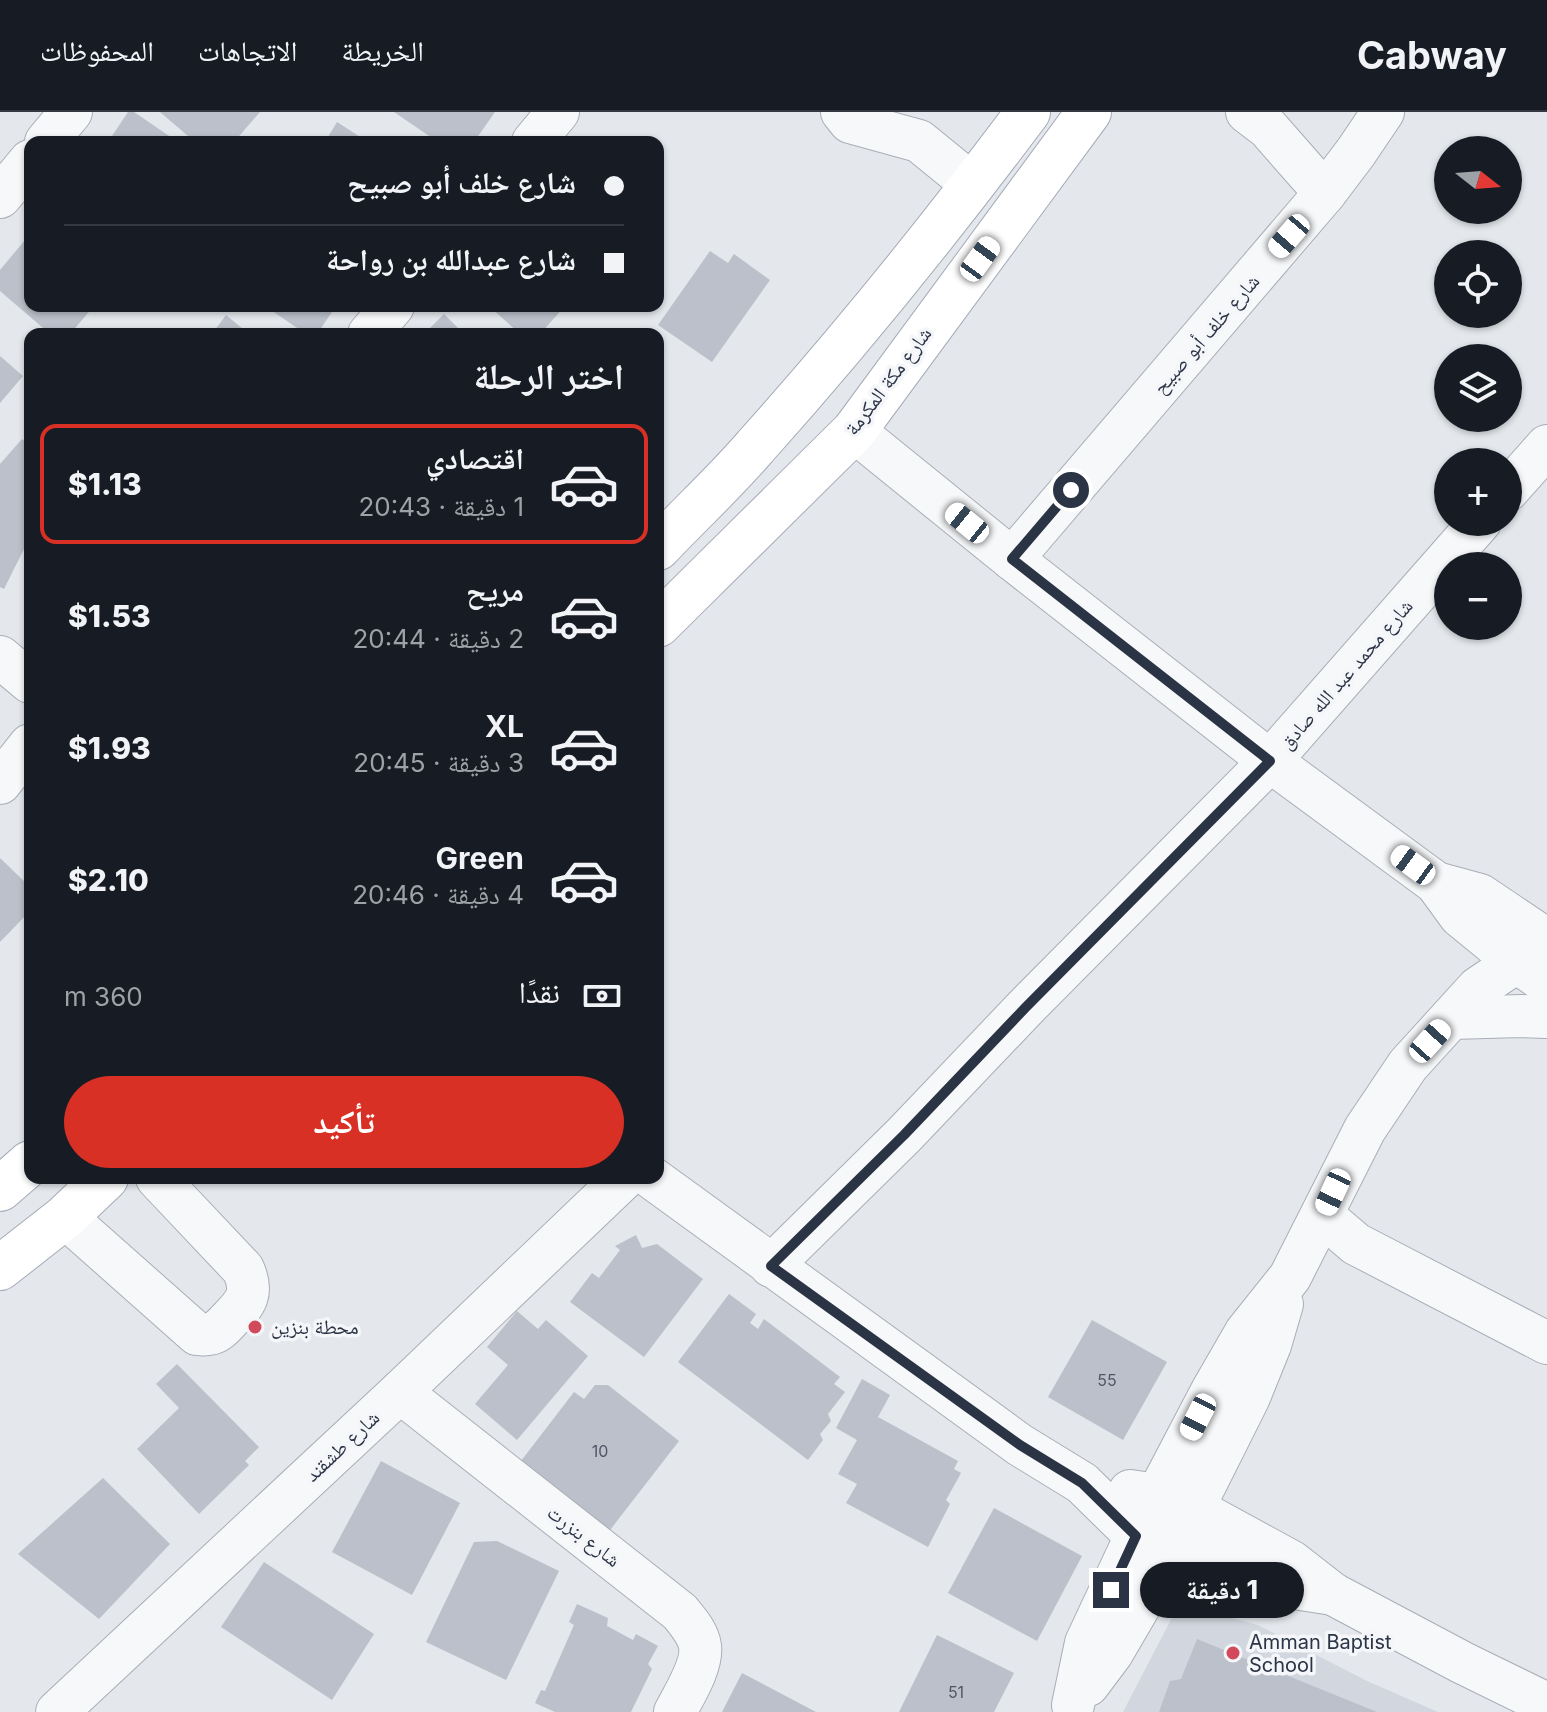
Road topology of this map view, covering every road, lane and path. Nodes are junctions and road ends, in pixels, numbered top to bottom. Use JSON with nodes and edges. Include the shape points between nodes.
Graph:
{"nodes":[{"id":1,"x":71,"y":112,"type":"edge"},
{"id":2,"x":558,"y":112,"type":"edge"},
{"id":3,"x":842,"y":112,"type":"edge"},
{"id":4,"x":1028,"y":112,"type":"edge"},
{"id":5,"x":1089,"y":112,"type":"edge"},
{"id":6,"x":1247,"y":112,"type":"edge"},
{"id":7,"x":1383,"y":112,"type":"edge"},
{"id":8,"x":51,"y":136,"type":"edge"},
{"id":9,"x":538,"y":136,"type":"edge"},
{"id":10,"x":24,"y":168,"type":"edge"},
{"id":11,"x":973,"y":185,"type":"junction"},
{"id":12,"x":1325,"y":193,"type":"junction"},
{"id":13,"x":0,"y":197,"type":"edge"},
{"id":14,"x":388,"y":312,"type":"edge"},
{"id":15,"x":374,"y":328,"type":"edge"},
{"id":16,"x":854,"y":431,"type":"junction"},
{"id":17,"x":1547,"y":446,"type":"edge"},
{"id":18,"x":1522,"y":474,"type":"edge"},
{"id":19,"x":1468,"y":536,"type":"edge"},
{"id":20,"x":664,"y":542,"type":"edge"},
{"id":21,"x":1012,"y":559,"type":"junction"},
{"id":22,"x":664,"y":619,"type":"edge"},
{"id":23,"x":0,"y":657,"type":"edge"},
{"id":24,"x":24,"y":677,"type":"edge"},
{"id":25,"x":24,"y":753,"type":"edge"},
{"id":26,"x":1270,"y":761,"type":"junction"},
{"id":27,"x":0,"y":783,"type":"edge"},
{"id":28,"x":1539,"y":957,"type":"edge"},
{"id":29,"x":1547,"y":1017,"type":"edge"},
{"id":30,"x":1451,"y":1018,"type":"junction"},
{"id":31,"x":24,"y":1168,"type":"edge"},
{"id":32,"x":100,"y":1184,"type":"edge"},
{"id":33,"x":163,"y":1184,"type":"edge"},
{"id":34,"x":618,"y":1184,"type":"edge"},
{"id":35,"x":660,"y":1184,"type":"edge"},
{"id":36,"x":0,"y":1189,"type":"edge"},
{"id":37,"x":1322,"y":1215,"type":"junction"},
{"id":38,"x":65,"y":1217,"type":"junction"},
{"id":39,"x":771,"y":1266,"type":"junction"},
{"id":40,"x":0,"y":1268,"type":"edge"},
{"id":41,"x":1547,"y":1343,"type":"edge"},
{"id":42,"x":400,"y":1392,"type":"junction"},
{"id":43,"x":1082,"y":1483,"type":"junction"},
{"id":44,"x":1176,"y":1502,"type":"junction"},
{"id":45,"x":1155,"y":1542,"type":"junction"},
{"id":46,"x":1333,"y":1594,"type":"junction"},
{"id":47,"x":1547,"y":1704,"type":"edge"},
{"id":48,"x":1071,"y":1708,"type":"edge"},
{"id":49,"x":57,"y":1712,"type":"edge"},
{"id":50,"x":675,"y":1712,"type":"edge"}],
"edges":[{"from":1,"to":8,"type":"street"},
{"from":2,"to":9,"type":"street"},
{"from":3,"to":11,"type":"street","via":[[850,122],[919,141]]},
{"from":4,"to":11,"type":"main road"},
{"from":5,"to":16,"type":"main road","name":"شارع مكة المكرمة"},
{"from":6,"to":12,"type":"street","via":[[1268,128]]},
{"from":7,"to":12,"type":"street","name":"شارع خلف أبو صبيح"},
{"from":10,"to":13,"type":"street"},
{"from":11,"to":20,"type":"main road","via":[[754,449]]},
{"from":12,"to":21,"type":"street","name":"شارع خلف أبو صبيح"},
{"from":14,"to":15,"type":"street"},
{"from":16,"to":21,"type":"street"},
{"from":16,"to":22,"type":"main road","name":"شارع مكة المكرمة"},
{"from":17,"to":18,"type":"street"},
{"from":19,"to":26,"type":"street","name":"شارع محمد عبد الله صادق"},
{"from":21,"to":26,"type":"street"},
{"from":23,"to":24,"type":"street"},
{"from":25,"to":27,"type":"street"},
{"from":26,"to":28,"type":"street","via":[[1436,883],[1480,895]]},
{"from":26,"to":39,"type":"street","name":"شارع محمد عبد الله صادق"},
{"from":28,"to":30,"type":"street","via":[[1478,988]]},
{"from":29,"to":30,"type":"street"},
{"from":30,"to":37,"type":"street","via":[[1408,1065],[1365,1129]]},
{"from":31,"to":36,"type":"main road"},
{"from":32,"to":38,"type":"main road"},
{"from":33,"to":38,"type":"street","via":[[248,1279],[245,1303],[211,1334],[197,1334]]},
{"from":34,"to":42,"type":"street","name":"شارع طشقند"},
{"from":35,"to":39,"type":"street"},
{"from":37,"to":41,"type":"street","via":[[1356,1244]]},
{"from":37,"to":44,"type":"street","via":[[1290,1277],[1246,1332],[1212,1391]]},
{"from":38,"to":40,"type":"main road"},
{"from":39,"to":43,"type":"street","via":[[1020,1445]]},
{"from":42,"to":49,"type":"street","name":"شارع طشقند"},
{"from":42,"to":50,"type":"street","name":"شارع بنزرت","via":[[680,1612],[700,1647],[698,1664]]},
{"from":43,"to":44,"type":"street"},
{"from":43,"to":45,"type":"street"},
{"from":44,"to":45,"type":"street"},
{"from":44,"to":46,"type":"street","via":[[1292,1562]]},
{"from":45,"to":46,"type":"street","via":[[1282,1586]]},
{"from":45,"to":48,"type":"street","via":[[1112,1653]]},
{"from":46,"to":47,"type":"street"}]}
